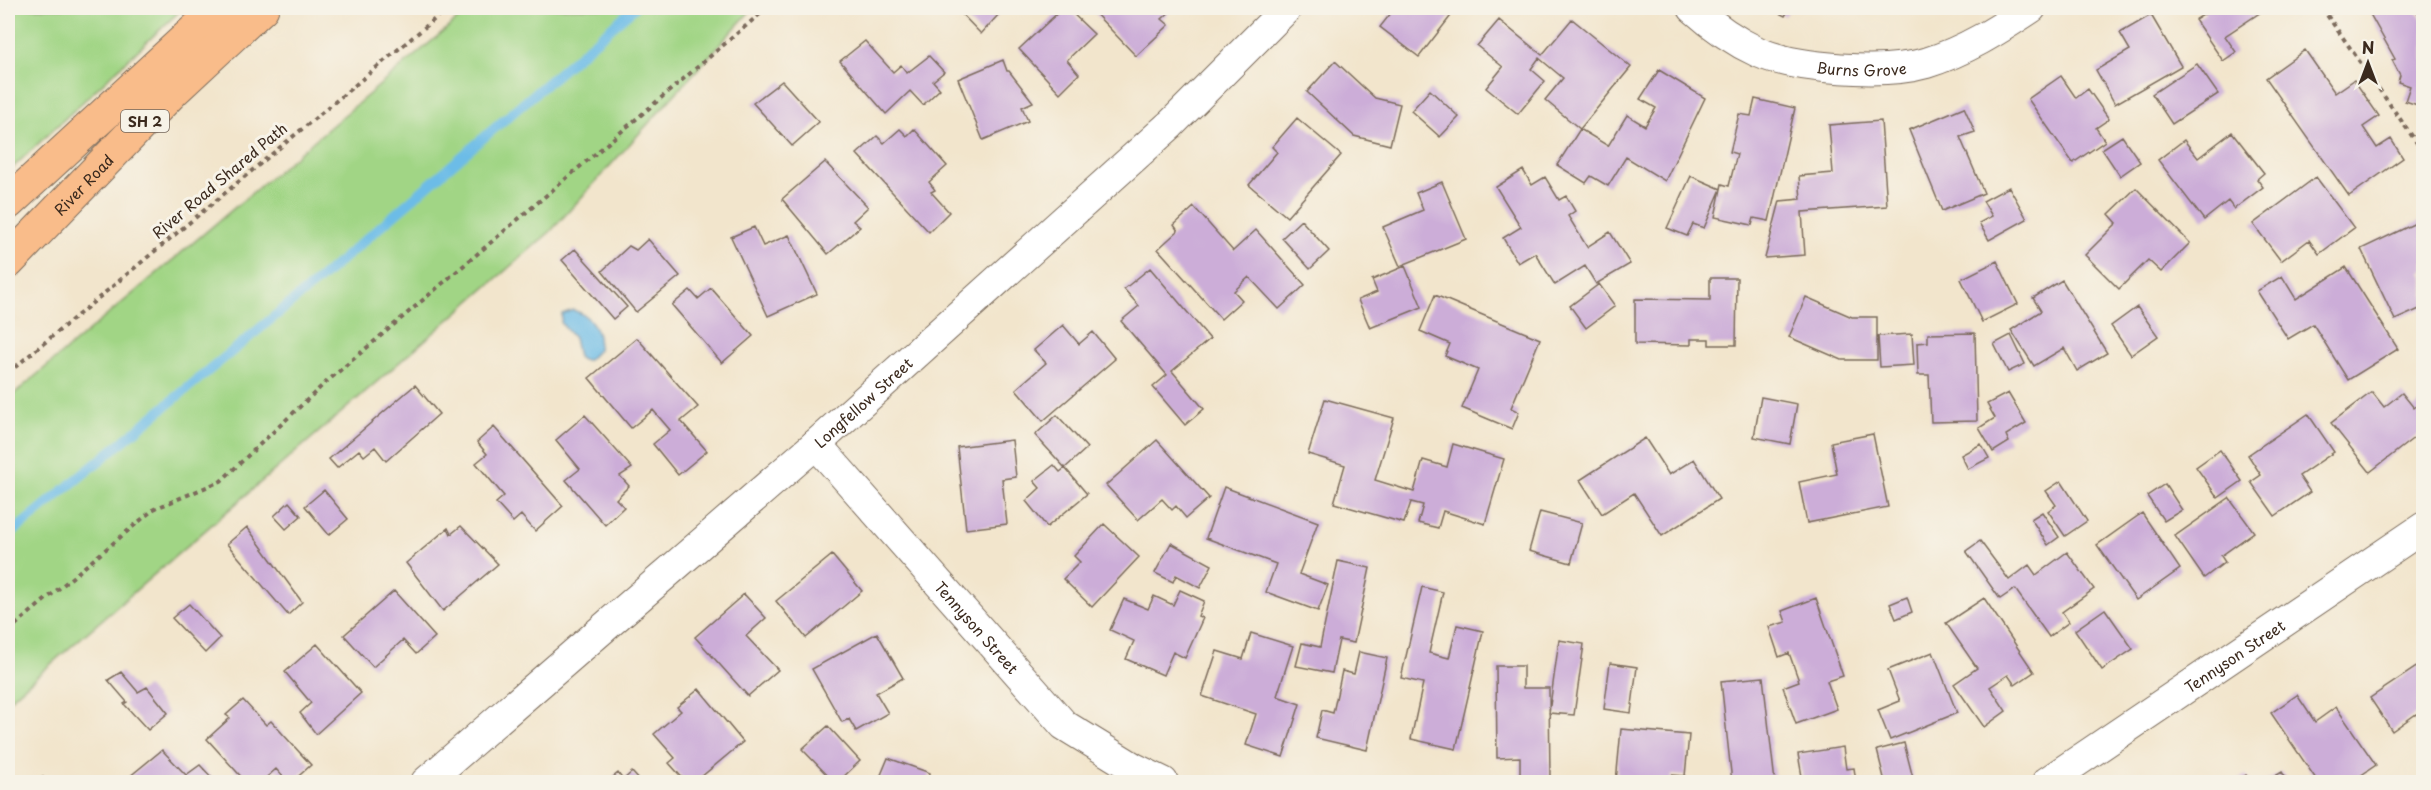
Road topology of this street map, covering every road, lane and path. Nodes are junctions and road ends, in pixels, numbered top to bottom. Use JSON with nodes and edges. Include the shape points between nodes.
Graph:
{"nodes":[{"id":1,"x":219,"y":8,"type":"edge"},
{"id":2,"x":262,"y":8,"type":"edge"},
{"id":3,"x":448,"y":8,"type":"edge"},
{"id":4,"x":767,"y":8,"type":"edge"},
{"id":5,"x":1287,"y":8,"type":"edge"},
{"id":6,"x":1693,"y":8,"type":"edge"},
{"id":7,"x":2031,"y":8,"type":"edge"},
{"id":8,"x":2322,"y":8,"type":"edge"},
{"id":9,"x":2424,"y":153,"type":"edge"},
{"id":10,"x":8,"y":203,"type":"edge"},
{"id":11,"x":8,"y":262,"type":"edge"},
{"id":12,"x":8,"y":372,"type":"edge"},
{"id":13,"x":816,"y":444,"type":"junction"},
{"id":14,"x":2424,"y":527,"type":"edge"},
{"id":15,"x":8,"y":631,"type":"edge"},
{"id":16,"x":426,"y":783,"type":"edge"},
{"id":17,"x":1164,"y":783,"type":"edge"},
{"id":18,"x":2047,"y":783,"type":"edge"}],
"edges":[{"from":1,"to":10,"type":"highway","number":"SH 2"},
{"from":2,"to":11,"type":"highway","name":"River Road","number":"SH 2","via":[[173,91]]},
{"from":3,"to":12,"type":"path","name":"River Road Shared Path"},
{"from":4,"to":15,"type":"path","via":[[324,384],[221,481],[154,509]]},
{"from":5,"to":13,"type":"street","name":"Longfellow Street","via":[[1171,124]]},
{"from":6,"to":7,"type":"street","name":"Burns Grove","via":[[1713,26],[1758,52],[1811,65],[1865,70],[1924,63],[1984,39]]},
{"from":8,"to":9,"type":"path"},
{"from":13,"to":16,"type":"street","name":"Longfellow Street"},
{"from":13,"to":17,"type":"street","name":"Tennyson Street","via":[[1064,725]]},
{"from":14,"to":18,"type":"street","name":"Tennyson Street"}]}
